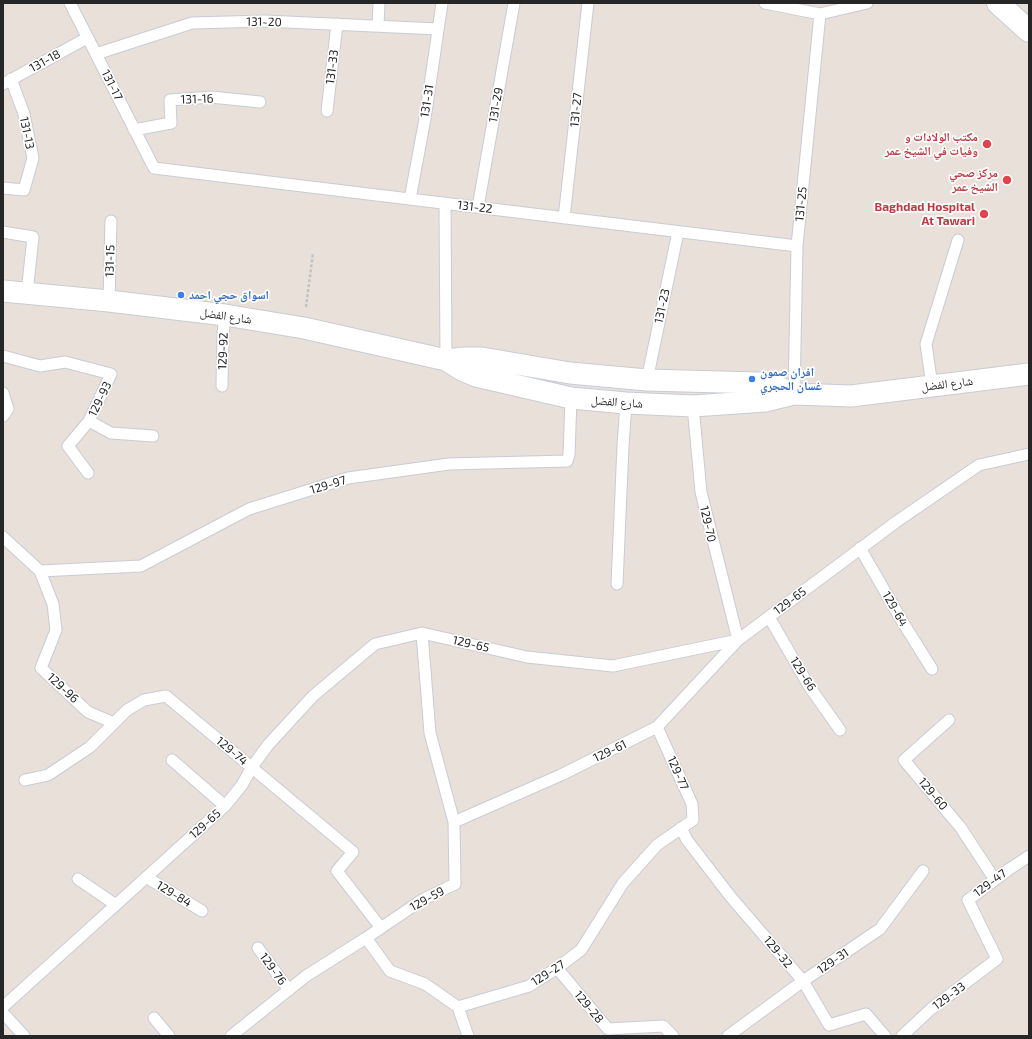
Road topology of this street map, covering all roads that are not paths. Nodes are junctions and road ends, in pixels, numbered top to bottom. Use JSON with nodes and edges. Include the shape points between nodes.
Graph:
{"nodes":[{"id":1,"x":70,"y":3,"type":"edge"},
{"id":2,"x":379,"y":3,"type":"edge"},
{"id":3,"x":442,"y":3,"type":"edge"},
{"id":4,"x":514,"y":3,"type":"edge"},
{"id":5,"x":588,"y":3,"type":"edge"},
{"id":6,"x":765,"y":3,"type":"edge"},
{"id":7,"x":866,"y":3,"type":"edge"},
{"id":8,"x":998,"y":3,"type":"edge"},
{"id":9,"x":820,"y":14,"type":"junction"},
{"id":10,"x":337,"y":24,"type":"junction"},
{"id":11,"x":378,"y":26,"type":"junction"},
{"id":12,"x":438,"y":29,"type":"junction"},
{"id":13,"x":1029,"y":31,"type":"edge"},
{"id":14,"x":87,"y":38,"type":"junction"},
{"id":15,"x":96,"y":54,"type":"junction"},
{"id":16,"x":7,"y":82,"type":"edge"},
{"id":17,"x":260,"y":102,"type":"dead end"},
{"id":18,"x":327,"y":111,"type":"dead end"},
{"id":19,"x":134,"y":130,"type":"junction"},
{"id":20,"x":154,"y":168,"type":"joint"},
{"id":21,"x":3,"y":188,"type":"edge"},
{"id":22,"x":410,"y":199,"type":"junction"},
{"id":23,"x":445,"y":203,"type":"junction"},
{"id":24,"x":478,"y":207,"type":"junction"},
{"id":25,"x":564,"y":218,"type":"junction"},
{"id":26,"x":112,"y":221,"type":"dead end"},
{"id":27,"x":3,"y":232,"type":"edge"},
{"id":28,"x":678,"y":232,"type":"junction"},
{"id":29,"x":958,"y":240,"type":"dead end"},
{"id":30,"x":797,"y":246,"type":"junction"},
{"id":31,"x":3,"y":291,"type":"edge"},
{"id":32,"x":27,"y":293,"type":"junction"},
{"id":33,"x":109,"y":301,"type":"junction"},
{"id":34,"x":225,"y":315,"type":"junction"},
{"id":35,"x":3,"y":356,"type":"edge"},
{"id":36,"x":446,"y":360,"type":"junction"},
{"id":37,"x":1029,"y":374,"type":"edge"},
{"id":38,"x":647,"y":380,"type":"junction"},
{"id":39,"x":222,"y":386,"type":"dead end"},
{"id":40,"x":932,"y":386,"type":"junction"},
{"id":41,"x":3,"y":393,"type":"edge"},
{"id":42,"x":794,"y":394,"type":"junction"},
{"id":43,"x":571,"y":398,"type":"junction"},
{"id":44,"x":626,"y":403,"type":"junction"},
{"id":45,"x":693,"y":406,"type":"junction"},
{"id":46,"x":3,"y":416,"type":"edge"},
{"id":47,"x":89,"y":421,"type":"junction"},
{"id":48,"x":153,"y":436,"type":"dead end"},
{"id":49,"x":1029,"y":454,"type":"edge"},
{"id":50,"x":88,"y":473,"type":"dead end"},
{"id":51,"x":3,"y":537,"type":"edge"},
{"id":52,"x":860,"y":548,"type":"junction"},
{"id":53,"x":40,"y":571,"type":"junction"},
{"id":54,"x":617,"y":584,"type":"dead end"},
{"id":55,"x":768,"y":617,"type":"junction"},
{"id":56,"x":422,"y":633,"type":"junction"},
{"id":57,"x":738,"y":640,"type":"junction"},
{"id":58,"x":932,"y":669,"type":"dead end"},
{"id":59,"x":949,"y":720,"type":"dead end"},
{"id":60,"x":114,"y":723,"type":"junction"},
{"id":61,"x":657,"y":727,"type":"junction"},
{"id":62,"x":840,"y":730,"type":"dead end"},
{"id":63,"x":172,"y":760,"type":"dead end"},
{"id":64,"x":252,"y":768,"type":"junction"},
{"id":65,"x":25,"y":780,"type":"dead end"},
{"id":66,"x":226,"y":806,"type":"junction"},
{"id":67,"x":693,"y":820,"type":"joint"},
{"id":68,"x":454,"y":822,"type":"junction"},
{"id":69,"x":681,"y":828,"type":"junction"},
{"id":70,"x":1029,"y":856,"type":"edge"},
{"id":71,"x":923,"y":871,"type":"dead end"},
{"id":72,"x":146,"y":877,"type":"junction"},
{"id":73,"x":78,"y":879,"type":"dead end"},
{"id":74,"x":994,"y":880,"type":"junction"},
{"id":75,"x":116,"y":905,"type":"junction"},
{"id":76,"x":202,"y":911,"type":"dead end"},
{"id":77,"x":381,"y":928,"type":"junction"},
{"id":78,"x":366,"y":938,"type":"junction"},
{"id":79,"x":258,"y":948,"type":"dead end"},
{"id":80,"x":997,"y":959,"type":"joint"},
{"id":81,"x":557,"y":968,"type":"junction"},
{"id":82,"x":803,"y":981,"type":"junction"},
{"id":83,"x":289,"y":990,"type":"junction"},
{"id":84,"x":3,"y":1007,"type":"edge"},
{"id":85,"x":458,"y":1007,"type":"junction"},
{"id":86,"x":3,"y":1013,"type":"edge"},
{"id":87,"x":154,"y":1018,"type":"dead end"},
{"id":88,"x":607,"y":1032,"type":"edge"},
{"id":89,"x":24,"y":1036,"type":"edge"},
{"id":90,"x":169,"y":1036,"type":"edge"},
{"id":91,"x":231,"y":1036,"type":"edge"},
{"id":92,"x":468,"y":1036,"type":"edge"},
{"id":93,"x":673,"y":1036,"type":"edge"},
{"id":94,"x":728,"y":1036,"type":"edge"},
{"id":95,"x":885,"y":1036,"type":"edge"},
{"id":96,"x":902,"y":1036,"type":"edge"}],
"edges":[{"from":1,"to":14,"type":"lane","name":"131-17"},
{"from":2,"to":11,"type":"lane"},
{"from":3,"to":12,"type":"lane","name":"131-31"},
{"from":4,"to":24,"type":"lane","name":"131-29"},
{"from":5,"to":25,"type":"lane","name":"131-27"},
{"from":6,"to":9,"type":"lane"},
{"from":7,"to":9,"type":"lane"},
{"from":8,"to":13,"type":"street"},
{"from":9,"to":30,"type":"lane","name":"131-25"},
{"from":10,"to":11,"type":"lane","name":"131-20"},
{"from":10,"to":15,"type":"lane","name":"131-20","via":[[265,21],[192,22]]},
{"from":10,"to":18,"type":"lane","name":"131-33"},
{"from":11,"to":12,"type":"lane","name":"131-20"},
{"from":12,"to":22,"type":"lane","name":"131-31"},
{"from":14,"to":15,"type":"lane","name":"131-17"},
{"from":14,"to":16,"type":"lane","name":"131-18"},
{"from":15,"to":19,"type":"lane","name":"131-17"},
{"from":16,"to":21,"type":"lane","name":"131-13","via":[[24,114],[32,158],[24,190]]},
{"from":17,"to":19,"type":"lane","name":"131-16","via":[[211,97],[170,100],[171,123]]},
{"from":19,"to":20,"type":"lane","name":"131-17"},
{"from":20,"to":22,"type":"lane","name":"131-22"},
{"from":22,"to":23,"type":"lane","name":"131-22"},
{"from":23,"to":24,"type":"lane","name":"131-22"},
{"from":23,"to":36,"type":"lane"},
{"from":24,"to":25,"type":"lane","name":"131-22"},
{"from":25,"to":28,"type":"lane","name":"131-22"},
{"from":26,"to":33,"type":"lane","name":"131-15"},
{"from":27,"to":32,"type":"lane","via":[[33,237]]},
{"from":28,"to":30,"type":"lane","name":"131-22"},
{"from":28,"to":38,"type":"lane","name":"131-23"},
{"from":29,"to":40,"type":"lane","via":[[926,344]]},
{"from":30,"to":42,"type":"lane","name":"131-25"},
{"from":31,"to":32,"type":"street","name":"شارع الفضل"},
{"from":32,"to":33,"type":"street","name":"شارع الفضل"},
{"from":33,"to":34,"type":"street","name":"شارع الفضل"},
{"from":34,"to":36,"type":"street","name":"شارع الفضل","via":[[304,328]]},
{"from":34,"to":39,"type":"lane","name":"129-92"},
{"from":35,"to":47,"type":"lane","name":"129-93","via":[[40,366],[65,362],[112,374]]},
{"from":36,"to":38,"type":"street","name":"شارع الفضل","via":[[482,358],[570,373]]},
{"from":36,"to":43,"type":"street","name":"شارع الفضل","via":[[476,376]]},
{"from":37,"to":40,"type":"street","name":"شارع الفضل"},
{"from":38,"to":42,"type":"street","name":"شارع الفضل","via":[[759,383],[776,386]]},
{"from":40,"to":42,"type":"street","name":"شارع الفضل","via":[[851,396]]},
{"from":41,"to":46,"type":"lane","via":[[8,409]]},
{"from":42,"to":45,"type":"street","name":"شارع الفضل","via":[[765,401]]},
{"from":43,"to":44,"type":"street","name":"شارع الفضل"},
{"from":43,"to":53,"type":"lane","name":"129-97","via":[[567,461],[449,464],[348,478],[249,509],[141,566]]},
{"from":44,"to":45,"type":"street","name":"شارع الفضل"},
{"from":44,"to":54,"type":"lane"},
{"from":45,"to":57,"type":"lane","name":"129-70","via":[[701,492]]},
{"from":47,"to":48,"type":"lane","via":[[110,433]]},
{"from":47,"to":50,"type":"lane","name":"129-93","via":[[68,446]]},
{"from":49,"to":52,"type":"lane","name":"129-65","via":[[979,465]]},
{"from":51,"to":53,"type":"lane","name":"129-96"},
{"from":52,"to":55,"type":"lane","name":"129-65"},
{"from":52,"to":58,"type":"lane","name":"129-64"},
{"from":53,"to":60,"type":"lane","name":"129-96","via":[[53,604],[56,630],[41,668],[88,712]]},
{"from":55,"to":57,"type":"lane","name":"129-65"},
{"from":55,"to":62,"type":"lane","name":"129-66","via":[[809,686]]},
{"from":56,"to":57,"type":"lane","name":"129-65","via":[[527,657],[613,666]]},
{"from":56,"to":64,"type":"lane","name":"129-65","via":[[376,644],[312,696],[268,745]]},
{"from":56,"to":68,"type":"lane","name":"129-59","via":[[430,733]]},
{"from":57,"to":61,"type":"lane","name":"129-61"},
{"from":59,"to":74,"type":"lane","name":"129-60","via":[[904,760],[961,828]]},
{"from":60,"to":64,"type":"lane","name":"129-74","via":[[127,710],[144,700],[166,696]]},
{"from":60,"to":65,"type":"lane","name":"129-74","via":[[90,747],[48,775]]},
{"from":61,"to":67,"type":"lane","name":"129-77","via":[[692,804]]},
{"from":61,"to":68,"type":"lane","name":"129-61","via":[[561,775]]},
{"from":63,"to":66,"type":"lane"},
{"from":64,"to":66,"type":"lane","name":"129-65"},
{"from":64,"to":77,"type":"lane","name":"129-74","via":[[353,852],[337,871]]},
{"from":66,"to":72,"type":"lane","name":"129-65"},
{"from":67,"to":69,"type":"lane","name":"129-27"},
{"from":68,"to":77,"type":"lane","name":"129-59","via":[[455,884],[422,900]]},
{"from":69,"to":81,"type":"lane","name":"129-27","via":[[658,845],[623,883],[581,950]]},
{"from":69,"to":82,"type":"lane","name":"129-32","via":[[687,840],[730,896]]},
{"from":70,"to":74,"type":"lane","name":"129-47"},
{"from":71,"to":82,"type":"lane","name":"129-31","via":[[880,929]]},
{"from":72,"to":75,"type":"lane","name":"129-65"},
{"from":72,"to":76,"type":"lane","name":"129-84"},
{"from":73,"to":75,"type":"lane"},
{"from":74,"to":80,"type":"lane","name":"129-47","via":[[968,900]]},
{"from":75,"to":84,"type":"lane","name":"129-65"},
{"from":77,"to":78,"type":"lane","name":"129-59"},
{"from":78,"to":83,"type":"lane","name":"129-59","via":[[306,976]]},
{"from":78,"to":85,"type":"lane","via":[[390,971],[425,984]]},
{"from":79,"to":83,"type":"lane","name":"129-76"},
{"from":80,"to":96,"type":"lane","name":"129-33","via":[[931,1009]]},
{"from":81,"to":85,"type":"lane","name":"129-27","via":[[529,986]]},
{"from":81,"to":88,"type":"lane","name":"129-28"},
{"from":82,"to":94,"type":"lane","name":"129-31"},
{"from":82,"to":95,"type":"lane","name":"129-32","via":[[829,1025],[866,1014]]},
{"from":83,"to":91,"type":"lane","name":"129-59"},
{"from":85,"to":92,"type":"lane"},
{"from":86,"to":89,"type":"lane"},
{"from":87,"to":90,"type":"lane"},
{"from":88,"to":93,"type":"lane","name":"129-28","via":[[663,1026]]}]}
